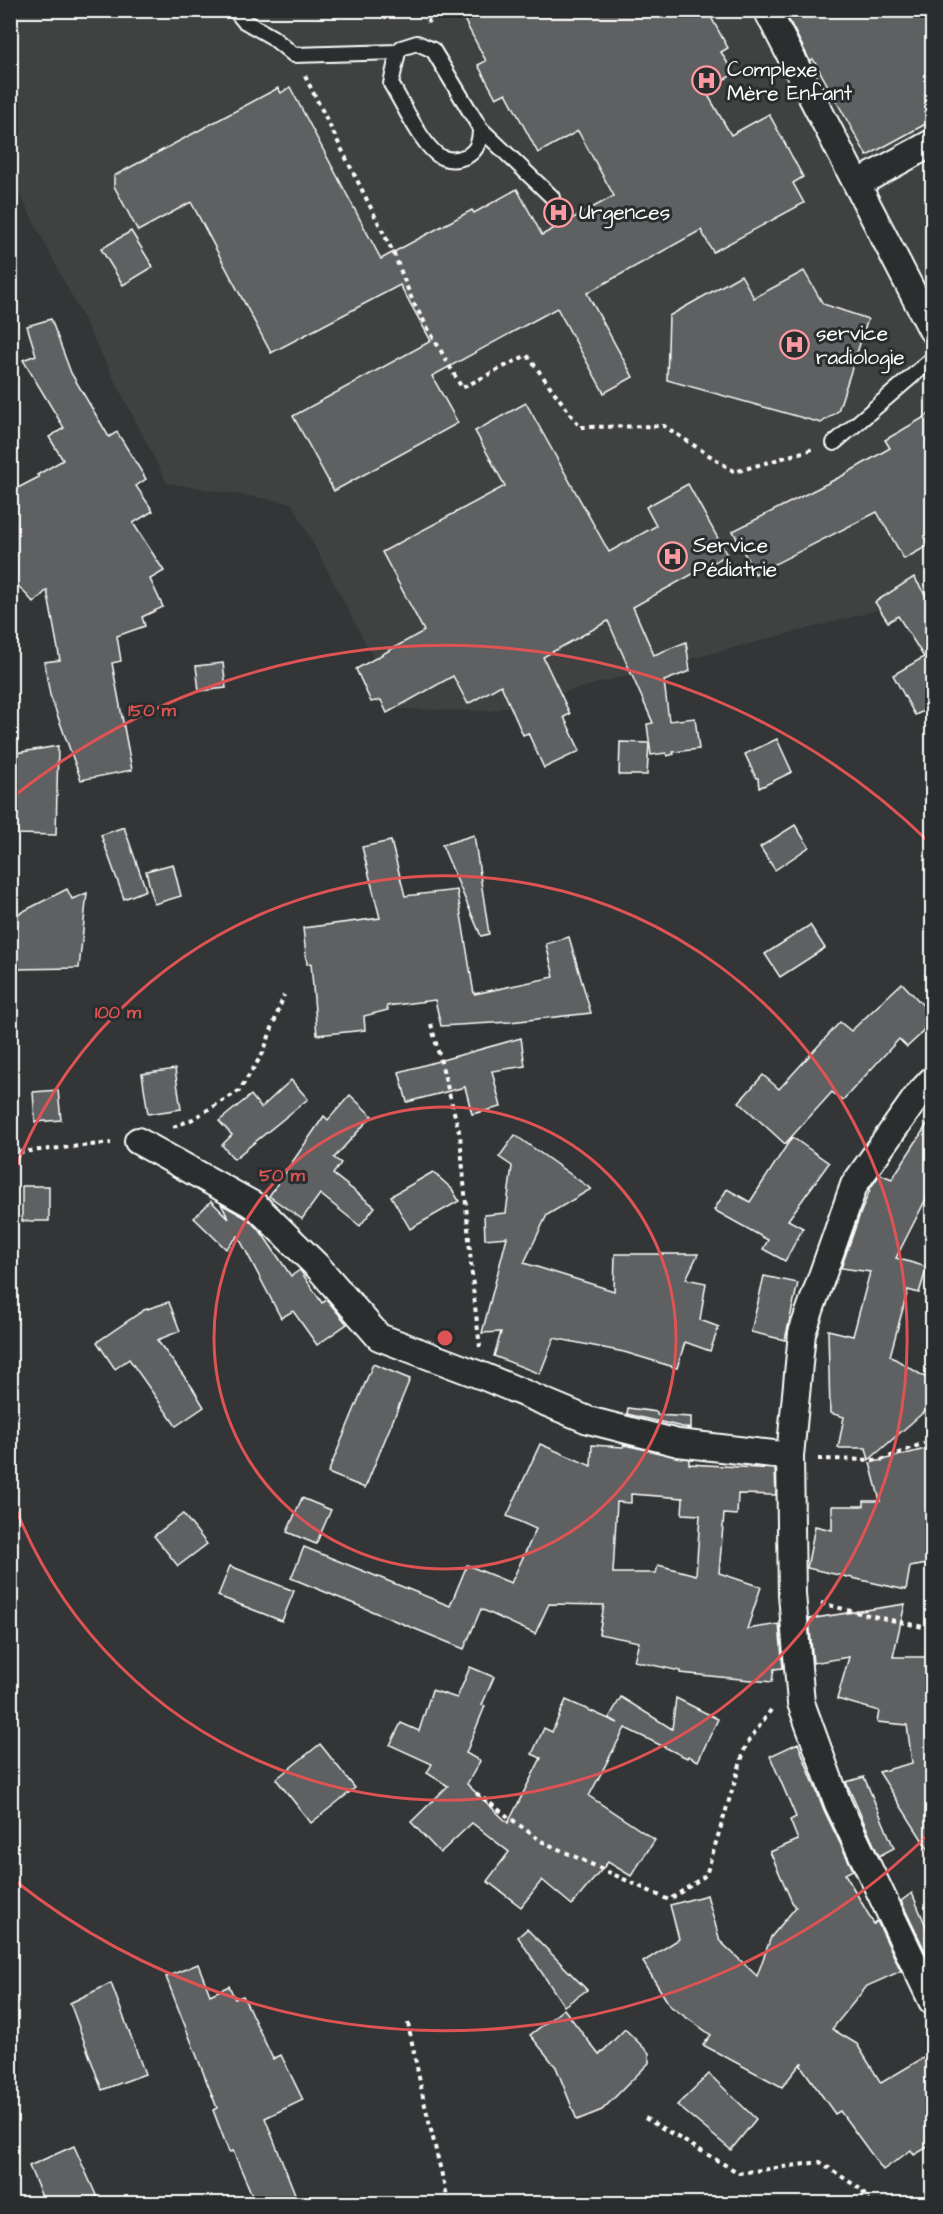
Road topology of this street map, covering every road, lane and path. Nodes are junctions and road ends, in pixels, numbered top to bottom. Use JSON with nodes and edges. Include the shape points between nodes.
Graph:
{"nodes":[{"id":1,"x":235,"y":10,"type":"edge"},
{"id":2,"x":767,"y":10,"type":"edge"},
{"id":3,"x":398,"y":52,"type":"junction"},
{"id":4,"x":294,"y":54,"type":"junction"},
{"id":5,"x":480,"y":128,"type":"junction"},
{"id":6,"x":933,"y":143,"type":"edge"},
{"id":7,"x":857,"y":184,"type":"junction"},
{"id":8,"x":552,"y":197,"type":"dead end"},
{"id":9,"x":933,"y":330,"type":"edge"},
{"id":10,"x":933,"y":359,"type":"edge"},
{"id":11,"x":834,"y":443,"type":"joint"},
{"id":12,"x":284,"y":995,"type":"dead end"},
{"id":13,"x":431,"y":1023,"type":"dead end"},
{"id":14,"x":933,"y":1080,"type":"edge"},
{"id":15,"x":138,"y":1141,"type":"junction"},
{"id":16,"x":10,"y":1153,"type":"edge"},
{"id":17,"x":485,"y":1377,"type":"junction"},
{"id":18,"x":933,"y":1440,"type":"edge"},
{"id":19,"x":790,"y":1456,"type":"junction"},
{"id":20,"x":792,"y":1594,"type":"junction"},
{"id":21,"x":933,"y":1629,"type":"edge"},
{"id":22,"x":801,"y":1703,"type":"junction"},
{"id":23,"x":476,"y":1793,"type":"dead end"},
{"id":24,"x":933,"y":2001,"type":"edge"},
{"id":25,"x":408,"y":2023,"type":"dead end"},
{"id":26,"x":645,"y":2118,"type":"dead end"},
{"id":27,"x":449,"y":2204,"type":"edge"},
{"id":28,"x":869,"y":2204,"type":"edge"}],
"edges":[{"from":1,"to":4,"type":"lane","via":[[244,21]]},
{"from":2,"to":7,"type":"street"},
{"from":3,"to":4,"type":"lane"},
{"from":3,"to":5,"type":"lane","via":[[417,43],[433,50]]},
{"from":3,"to":5,"type":"lane","via":[[391,84],[429,147],[443,158],[459,159],[471,154],[480,142]]},
{"from":4,"to":11,"type":"path","via":[[394,254],[413,302],[462,388],[528,355],[580,427],[664,426],[735,472]]},
{"from":5,"to":8,"type":"lane"},
{"from":6,"to":7,"type":"street"},
{"from":7,"to":9,"type":"street"},
{"from":10,"to":11,"type":"lane"},
{"from":12,"to":15,"type":"path","via":[[263,1053],[239,1091],[191,1120]]},
{"from":13,"to":17,"type":"path","via":[[460,1134]]},
{"from":14,"to":19,"type":"street","via":[[854,1185],[802,1333]]},
{"from":15,"to":16,"type":"path"},
{"from":15,"to":17,"type":"street","via":[[257,1207],[318,1267],[379,1337]]},
{"from":17,"to":19,"type":"street","via":[[588,1420],[678,1443]]},
{"from":18,"to":19,"type":"path","via":[[881,1460],[832,1461]]},
{"from":19,"to":20,"type":"street"},
{"from":20,"to":21,"type":"path"},
{"from":20,"to":22,"type":"street"},
{"from":22,"to":23,"type":"path","via":[[779,1698],[746,1745],[706,1875],[669,1900],[541,1841]]},
{"from":22,"to":24,"type":"street","via":[[838,1804]]},
{"from":25,"to":27,"type":"path"},
{"from":26,"to":28,"type":"path","via":[[739,2173],[820,2162],[862,2190]]}]}
